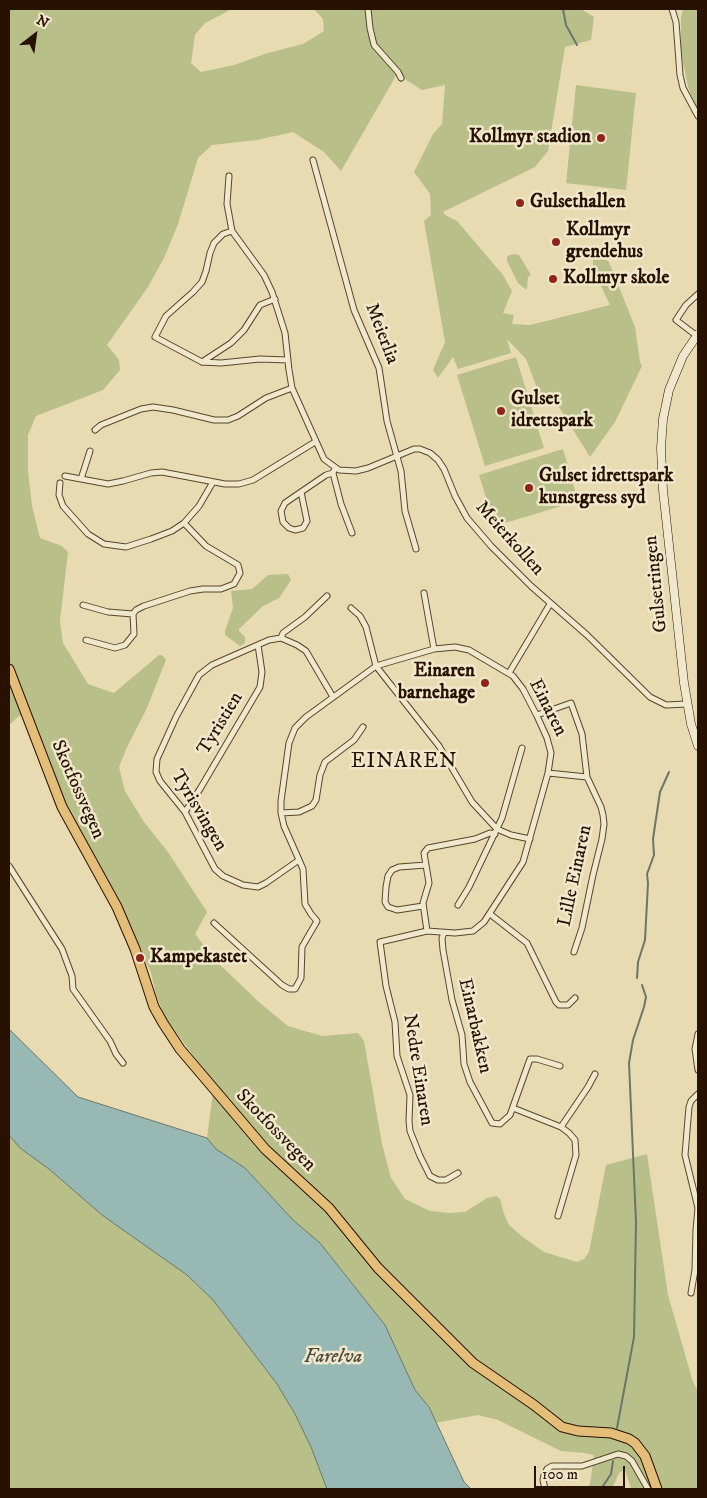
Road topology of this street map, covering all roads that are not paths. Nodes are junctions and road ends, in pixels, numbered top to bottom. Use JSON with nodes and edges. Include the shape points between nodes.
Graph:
{"nodes":[{"id":1,"x":368,"y":9,"type":"edge"},
{"id":2,"x":672,"y":9,"type":"edge"},
{"id":3,"x":401,"y":78,"type":"dead end"},
{"id":4,"x":698,"y":116,"type":"edge"},
{"id":5,"x":313,"y":160,"type":"dead end"},
{"id":6,"x":228,"y":176,"type":"dead end"},
{"id":7,"x":232,"y":231,"type":"junction"},
{"id":8,"x":698,"y":294,"type":"edge"},
{"id":9,"x":275,"y":299,"type":"junction"},
{"id":10,"x":698,"y":335,"type":"edge"},
{"id":11,"x":288,"y":360,"type":"junction"},
{"id":12,"x":202,"y":362,"type":"junction"},
{"id":13,"x":292,"y":388,"type":"junction"},
{"id":14,"x":95,"y":430,"type":"dead end"},
{"id":15,"x":315,"y":442,"type":"junction"},
{"id":16,"x":90,"y":451,"type":"dead end"},
{"id":17,"x":396,"y":456,"type":"junction"},
{"id":18,"x":334,"y":471,"type":"junction"},
{"id":19,"x":65,"y":476,"type":"dead end"},
{"id":20,"x":81,"y":479,"type":"junction"},
{"id":21,"x":212,"y":482,"type":"junction"},
{"id":22,"x":60,"y":483,"type":"dead end"},
{"id":23,"x":300,"y":492,"type":"junction"},
{"id":24,"x":184,"y":523,"type":"junction"},
{"id":25,"x":352,"y":533,"type":"dead end"},
{"id":26,"x":416,"y":549,"type":"dead end"},
{"id":27,"x":424,"y":593,"type":"dead end"},
{"id":28,"x":327,"y":596,"type":"dead end"},
{"id":29,"x":550,"y":604,"type":"junction"},
{"id":30,"x":83,"y":605,"type":"dead end"},
{"id":31,"x":351,"y":608,"type":"dead end"},
{"id":32,"x":133,"y":614,"type":"junction"},
{"id":33,"x":281,"y":638,"type":"junction"},
{"id":34,"x":86,"y":640,"type":"dead end"},
{"id":35,"x":258,"y":645,"type":"junction"},
{"id":36,"x":434,"y":649,"type":"junction"},
{"id":37,"x":376,"y":666,"type":"junction"},
{"id":38,"x":9,"y":669,"type":"edge"},
{"id":39,"x":509,"y":673,"type":"junction"},
{"id":40,"x":333,"y":697,"type":"junction"},
{"id":41,"x":687,"y":704,"type":"junction"},
{"id":42,"x":536,"y":715,"type":"junction"},
{"id":43,"x":363,"y":727,"type":"dead end"},
{"id":44,"x":698,"y":746,"type":"edge"},
{"id":45,"x":522,"y":748,"type":"dead end"},
{"id":46,"x":548,"y":773,"type":"junction"},
{"id":47,"x":587,"y":778,"type":"junction"},
{"id":48,"x":185,"y":812,"type":"junction"},
{"id":49,"x":281,"y":813,"type":"junction"},
{"id":50,"x":496,"y":832,"type":"junction"},
{"id":51,"x":530,"y":839,"type":"junction"},
{"id":52,"x":299,"y":860,"type":"junction"},
{"id":53,"x":426,"y":865,"type":"junction"},
{"id":54,"x":9,"y":866,"type":"edge"},
{"id":55,"x":458,"y":905,"type":"dead end"},
{"id":56,"x":423,"y":906,"type":"junction"},
{"id":57,"x":490,"y":914,"type":"junction"},
{"id":58,"x":214,"y":923,"type":"dead end"},
{"id":59,"x":427,"y":931,"type":"junction"},
{"id":60,"x":444,"y":933,"type":"junction"},
{"id":61,"x":380,"y":942,"type":"joint"},
{"id":62,"x":574,"y":952,"type":"dead end"},
{"id":63,"x":575,"y":998,"type":"dead end"},
{"id":64,"x":698,"y":1034,"type":"edge"},
{"id":65,"x":123,"y":1063,"type":"dead end"},
{"id":66,"x":560,"y":1066,"type":"dead end"},
{"id":67,"x":698,"y":1070,"type":"edge"},
{"id":68,"x":595,"y":1074,"type":"dead end"},
{"id":69,"x":698,"y":1094,"type":"edge"},
{"id":70,"x":513,"y":1108,"type":"junction"},
{"id":71,"x":561,"y":1127,"type":"junction"},
{"id":72,"x":458,"y":1173,"type":"dead end"},
{"id":73,"x":558,"y":1216,"type":"dead end"},
{"id":74,"x":691,"y":1293,"type":"dead end"},
{"id":75,"x":545,"y":1489,"type":"edge"},
{"id":76,"x":648,"y":1489,"type":"edge"},
{"id":77,"x":657,"y":1489,"type":"edge"}],
"edges":[{"from":1,"to":3,"type":"street","via":[[374,45]]},
{"from":2,"to":4,"type":"street","via":[[683,88]]},
{"from":5,"to":17,"type":"street","name":"Meierlia","via":[[357,318],[380,368],[386,421]]},
{"from":6,"to":7,"type":"street","via":[[227,204]]},
{"from":7,"to":9,"type":"street","via":[[264,275]]},
{"from":7,"to":12,"type":"street","via":[[214,243],[202,282],[171,311],[155,337]]},
{"from":8,"to":10,"type":"street","via":[[676,320]]},
{"from":9,"to":11,"type":"street","via":[[285,333]]},
{"from":9,"to":12,"type":"street","via":[[260,305],[231,343]]},
{"from":10,"to":41,"type":"street","name":"Gulsetringen","via":[[683,356],[669,390],[661,448]]},
{"from":11,"to":12,"type":"street"},
{"from":11,"to":13,"type":"street"},
{"from":13,"to":14,"type":"street","via":[[266,398],[228,420],[153,407]]},
{"from":13,"to":15,"type":"street"},
{"from":15,"to":18,"type":"street"},
{"from":15,"to":21,"type":"street","via":[[247,482]]},
{"from":16,"to":20,"type":"street"},
{"from":17,"to":18,"type":"street","name":"Meierkollen","via":[[362,470]]},
{"from":17,"to":26,"type":"street","name":"Meierlia","via":[[403,481],[405,511]]},
{"from":17,"to":29,"type":"street","name":"Meierkollen","via":[[420,449],[434,456],[444,469],[467,518],[496,552]]},
{"from":18,"to":23,"type":"street"},
{"from":18,"to":25,"type":"street"},
{"from":19,"to":20,"type":"street"},
{"from":20,"to":21,"type":"street","via":[[114,484],[156,472]]},
{"from":21,"to":24,"type":"street","via":[[199,506]]},
{"from":22,"to":24,"type":"street","via":[[60,499],[70,515],[88,534],[104,544],[132,546]]},
{"from":23,"to":23,"type":"street","via":[[285,503],[281,511],[283,522],[295,530],[303,528],[307,521]]},
{"from":24,"to":32,"type":"street","via":[[206,546],[236,564],[239,576],[234,584],[226,587],[190,591],[144,606]]},
{"from":27,"to":36,"type":"street"},
{"from":28,"to":33,"type":"street"},
{"from":29,"to":39,"type":"street"},
{"from":29,"to":41,"type":"street","name":"Meierkollen","via":[[650,697],[666,704]]},
{"from":30,"to":32,"type":"street"},
{"from":31,"to":37,"type":"street","via":[[366,627]]},
{"from":32,"to":34,"type":"street","via":[[134,634],[125,645],[115,648]]},
{"from":33,"to":35,"type":"street","name":"Tyrisvingen"},
{"from":33,"to":40,"type":"street","via":[[306,651]]},
{"from":35,"to":48,"type":"street","name":"Tyristien","via":[[262,672],[260,687]]},
{"from":35,"to":48,"type":"street","name":"Tyrisvingen","via":[[199,674],[160,750],[156,764],[158,777]]},
{"from":36,"to":37,"type":"street","name":"Einaren"},
{"from":36,"to":39,"type":"street","name":"Einaren","via":[[456,646],[469,650]]},
{"from":37,"to":40,"type":"street","name":"Einaren"},
{"from":37,"to":50,"type":"street","via":[[439,746],[472,802]]},
{"from":38,"to":77,"type":"main road","name":"Skotfossvegen","via":[[62,808],[117,907],[154,1007],[180,1049],[265,1150],[329,1208],[378,1268],[473,1363],[562,1427],[611,1433],[635,1443],[645,1456]]},
{"from":39,"to":42,"type":"street","name":"Einaren","via":[[523,689]]},
{"from":40,"to":49,"type":"street","name":"Einaren","via":[[292,731],[281,794]]},
{"from":41,"to":44,"type":"street","name":"Gulsetringen"},
{"from":42,"to":46,"type":"street","name":"Einaren","via":[[550,746]]},
{"from":42,"to":47,"type":"street","name":"Lille Einaren","via":[[571,703],[582,734]]},
{"from":43,"to":49,"type":"street","via":[[354,740],[323,766],[312,806]]},
{"from":45,"to":50,"type":"street"},
{"from":46,"to":47,"type":"street"},
{"from":46,"to":51,"type":"street","name":"Einaren"},
{"from":47,"to":62,"type":"street","name":"Lille Einaren","via":[[601,807],[604,832]]},
{"from":48,"to":52,"type":"street","name":"Tyrisvingen","via":[[215,868],[228,879],[258,887]]},
{"from":49,"to":52,"type":"street","name":"Einaren","via":[[287,836]]},
{"from":50,"to":51,"type":"street"},
{"from":50,"to":53,"type":"street","via":[[428,848],[424,853]]},
{"from":50,"to":55,"type":"street"},
{"from":51,"to":57,"type":"street","name":"Einaren","via":[[518,870]]},
{"from":52,"to":58,"type":"street","name":"Einaren","via":[[305,904],[317,921],[304,942],[301,978],[297,987],[292,990],[282,985]]},
{"from":53,"to":56,"type":"street","via":[[429,882]]},
{"from":53,"to":56,"type":"street","via":[[395,868],[388,876],[386,887],[385,902],[390,909]]},
{"from":54,"to":65,"type":"street","via":[[62,948],[73,989]]},
{"from":56,"to":59,"type":"street"},
{"from":57,"to":60,"type":"street","name":"Einaren","via":[[473,931]]},
{"from":57,"to":63,"type":"street","via":[[527,943],[556,1002],[568,1005]]},
{"from":59,"to":60,"type":"street","name":"Einaren"},
{"from":59,"to":61,"type":"street","name":"Einaren"},
{"from":60,"to":70,"type":"street","name":"Einarbakken","via":[[442,943],[446,971],[462,1035],[467,1075],[492,1123],[502,1123]]},
{"from":61,"to":72,"type":"street","name":"Nedre Einaren","via":[[395,1022],[397,1056],[410,1095],[409,1126],[427,1172],[442,1180]]},
{"from":64,"to":67,"type":"street","via":[[695,1056]]},
{"from":66,"to":70,"type":"street","name":"Einarbakken","via":[[530,1059]]},
{"from":68,"to":71,"type":"street"},
{"from":69,"to":74,"type":"street","via":[[690,1104],[685,1155],[698,1208]]},
{"from":70,"to":71,"type":"street"},
{"from":71,"to":73,"type":"street","via":[[572,1136],[576,1152]]},
{"from":75,"to":76,"type":"street","via":[[544,1475],[552,1466],[582,1466],[618,1454],[632,1461]]}]}
